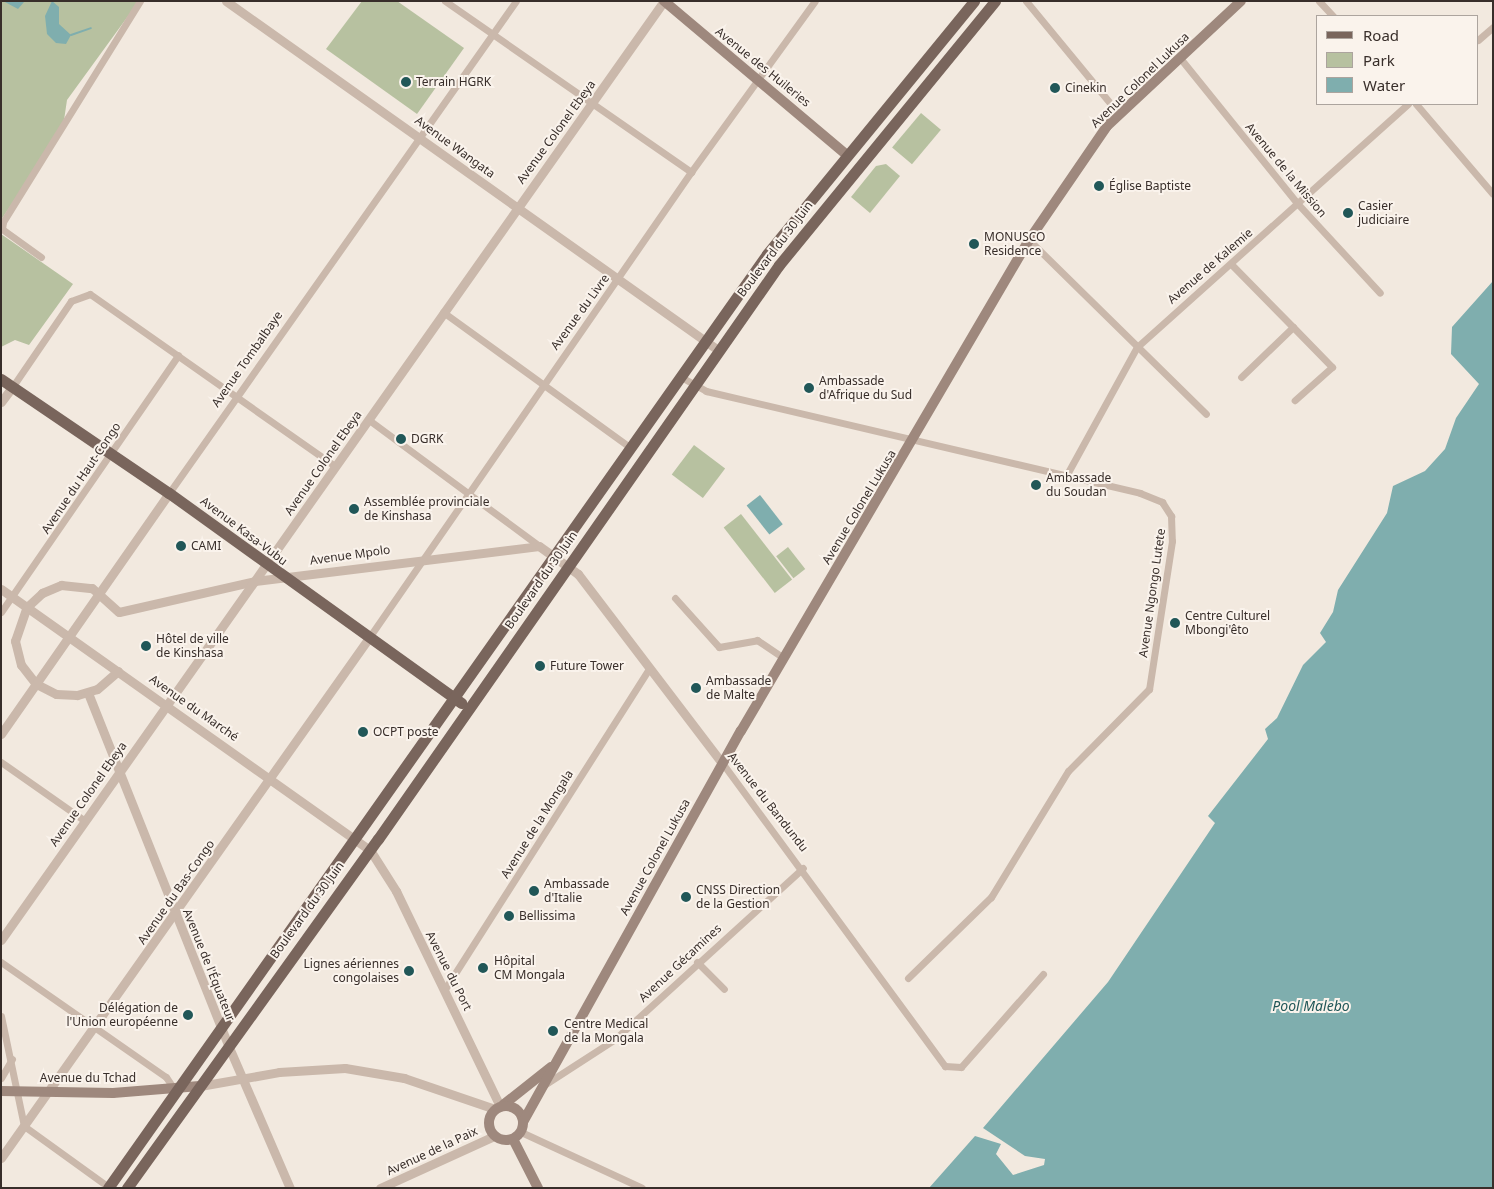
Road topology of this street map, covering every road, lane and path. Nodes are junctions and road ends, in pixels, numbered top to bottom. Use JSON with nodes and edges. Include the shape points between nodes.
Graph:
{"nodes":[{"id":1,"x":140,"y":1,"type":"edge"},
{"id":2,"x":226,"y":1,"type":"edge"},
{"id":3,"x":445,"y":1,"type":"edge"},
{"id":4,"x":516,"y":1,"type":"edge"},
{"id":5,"x":664,"y":1,"type":"edge"},
{"id":6,"x":815,"y":1,"type":"edge"},
{"id":7,"x":974,"y":1,"type":"edge"},
{"id":8,"x":995,"y":1,"type":"edge"},
{"id":9,"x":1026,"y":1,"type":"edge"},
{"id":10,"x":1241,"y":1,"type":"edge"},
{"id":11,"x":1319,"y":1,"type":"edge"},
{"id":12,"x":1332,"y":15,"type":"edge"},
{"id":13,"x":1493,"y":27,"type":"edge"},
{"id":14,"x":492,"y":35,"type":"junction"},
{"id":15,"x":1479,"y":39,"type":"edge"},
{"id":16,"x":1180,"y":58,"type":"junction"},
{"id":17,"x":759,"y":80,"type":"junction"},
{"id":18,"x":591,"y":105,"type":"junction"},
{"id":19,"x":1407,"y":105,"type":"edge"},
{"id":20,"x":1417,"y":105,"type":"edge"},
{"id":21,"x":1119,"y":114,"type":"junction"},
{"id":22,"x":420,"y":137,"type":"junction"},
{"id":23,"x":846,"y":154,"type":"junction"},
{"id":24,"x":691,"y":172,"type":"junction"},
{"id":25,"x":1493,"y":194,"type":"edge"},
{"id":26,"x":1298,"y":203,"type":"junction"},
{"id":27,"x":517,"y":206,"type":"junction"},
{"id":28,"x":1029,"y":240,"type":"junction"},
{"id":29,"x":42,"y":257,"type":"dead end"},
{"id":30,"x":1231,"y":264,"type":"junction"},
{"id":31,"x":619,"y":278,"type":"junction"},
{"id":32,"x":1380,"y":293,"type":"dead end"},
{"id":33,"x":443,"y":312,"type":"junction"},
{"id":34,"x":1293,"y":327,"type":"junction"},
{"id":35,"x":705,"y":342,"type":"junction"},
{"id":36,"x":1137,"y":347,"type":"junction"},
{"id":37,"x":718,"y":350,"type":"junction"},
{"id":38,"x":178,"y":355,"type":"junction"},
{"id":39,"x":681,"y":377,"type":"junction"},
{"id":40,"x":1241,"y":377,"type":"dead end"},
{"id":41,"x":1,"y":379,"type":"edge"},
{"id":42,"x":13,"y":386,"type":"junction"},
{"id":43,"x":541,"y":386,"type":"junction"},
{"id":44,"x":694,"y":386,"type":"junction"},
{"id":45,"x":236,"y":397,"type":"junction"},
{"id":46,"x":1295,"y":400,"type":"dead end"},
{"id":47,"x":1,"y":402,"type":"edge"},
{"id":48,"x":1206,"y":414,"type":"dead end"},
{"id":49,"x":369,"y":420,"type":"junction"},
{"id":50,"x":914,"y":438,"type":"junction"},
{"id":51,"x":631,"y":448,"type":"junction"},
{"id":52,"x":111,"y":452,"type":"junction"},
{"id":53,"x":335,"y":466,"type":"junction"},
{"id":54,"x":1066,"y":476,"type":"junction"},
{"id":55,"x":471,"y":492,"type":"junction"},
{"id":56,"x":169,"y":493,"type":"junction"},
{"id":57,"x":539,"y":546,"type":"junction"},
{"id":58,"x":556,"y":554,"type":"junction"},
{"id":59,"x":423,"y":557,"type":"junction"},
{"id":60,"x":568,"y":563,"type":"junction"},
{"id":61,"x":267,"y":564,"type":"junction"},
{"id":62,"x":284,"y":577,"type":"junction"},
{"id":63,"x":255,"y":582,"type":"junction"},
{"id":64,"x":1,"y":589,"type":"edge"},
{"id":65,"x":101,"y":593,"type":"junction"},
{"id":66,"x":13,"y":597,"type":"junction"},
{"id":67,"x":676,"y":598,"type":"dead end"},
{"id":68,"x":27,"y":607,"type":"junction"},
{"id":69,"x":1,"y":612,"type":"edge"},
{"id":70,"x":70,"y":638,"type":"junction"},
{"id":71,"x":368,"y":639,"type":"junction"},
{"id":72,"x":784,"y":658,"type":"junction"},
{"id":73,"x":648,"y":670,"type":"junction"},
{"id":74,"x":118,"y":671,"type":"junction"},
{"id":75,"x":36,"y":684,"type":"junction"},
{"id":76,"x":88,"y":693,"type":"junction"},
{"id":77,"x":455,"y":699,"type":"junction"},
{"id":78,"x":167,"y":703,"type":"junction"},
{"id":79,"x":469,"y":708,"type":"junction"},
{"id":80,"x":1,"y":734,"type":"edge"},
{"id":81,"x":1,"y":762,"type":"edge"},
{"id":82,"x":723,"y":764,"type":"junction"},
{"id":83,"x":119,"y":771,"type":"junction"},
{"id":84,"x":271,"y":778,"type":"junction"},
{"id":85,"x":85,"y":821,"type":"junction"},
{"id":86,"x":357,"y":838,"type":"junction"},
{"id":87,"x":370,"y":850,"type":"junction"},
{"id":88,"x":802,"y":868,"type":"junction"},
{"id":89,"x":176,"y":914,"type":"junction"},
{"id":90,"x":1,"y":940,"type":"edge"},
{"id":91,"x":1,"y":962,"type":"edge"},
{"id":92,"x":697,"y":962,"type":"junction"},
{"id":93,"x":1044,"y":974,"type":"dead end"},
{"id":94,"x":908,"y":978,"type":"dead end"},
{"id":95,"x":445,"y":989,"type":"junction"},
{"id":96,"x":724,"y":989,"type":"dead end"},
{"id":97,"x":1,"y":1016,"type":"edge"},
{"id":98,"x":96,"y":1026,"type":"junction"},
{"id":99,"x":221,"y":1027,"type":"junction"},
{"id":100,"x":228,"y":1045,"type":"junction"},
{"id":101,"x":12,"y":1059,"type":"junction"},
{"id":102,"x":552,"y":1066,"type":"junction"},
{"id":103,"x":1,"y":1078,"type":"edge"},
{"id":104,"x":245,"y":1082,"type":"junction"},
{"id":105,"x":200,"y":1086,"type":"junction"},
{"id":106,"x":544,"y":1086,"type":"junction"},
{"id":107,"x":174,"y":1088,"type":"junction"},
{"id":108,"x":1,"y":1091,"type":"edge"},
{"id":109,"x":18,"y":1091,"type":"junction"},
{"id":110,"x":50,"y":1091,"type":"junction"},
{"id":111,"x":499,"y":1107,"type":"junction"},
{"id":112,"x":24,"y":1126,"type":"junction"},
{"id":113,"x":522,"y":1127,"type":"junction"},
{"id":114,"x":494,"y":1136,"type":"junction"},
{"id":115,"x":513,"y":1139,"type":"junction"},
{"id":116,"x":1,"y":1158,"type":"edge"},
{"id":117,"x":109,"y":1187,"type":"edge"},
{"id":118,"x":127,"y":1188,"type":"edge"},
{"id":119,"x":290,"y":1188,"type":"edge"},
{"id":120,"x":380,"y":1188,"type":"edge"},
{"id":121,"x":538,"y":1188,"type":"edge"},
{"id":122,"x":642,"y":1188,"type":"edge"}],
"edges":[{"from":1,"to":29,"type":"street","via":[[3,222],[8,234]]},
{"from":2,"to":22,"type":"street","name":"Avenue Wangata"},
{"from":3,"to":14,"type":"street"},
{"from":4,"to":14,"type":"street","name":"Avenue Tombalbaye"},
{"from":5,"to":17,"type":"main road","name":"Avenue des Huileries"},
{"from":5,"to":18,"type":"street","name":"Avenue Colonel Ebeya"},
{"from":6,"to":17,"type":"street","name":"Avenue du Livre"},
{"from":7,"to":23,"type":"main road","name":"Boulevard du 30 Juin"},
{"from":8,"to":37,"type":"main road","name":"Boulevard du 30 Juin","via":[[848,177]]},
{"from":9,"to":21,"type":"street"},
{"from":10,"to":16,"type":"main road","name":"Avenue Colonel Lukusa"},
{"from":11,"to":12,"type":"street"},
{"from":13,"to":15,"type":"street"},
{"from":14,"to":18,"type":"street"},
{"from":14,"to":22,"type":"street","name":"Avenue Tombalbaye"},
{"from":16,"to":21,"type":"main road","name":"Avenue Colonel Lukusa"},
{"from":16,"to":26,"type":"street","name":"Avenue de la Mission"},
{"from":17,"to":23,"type":"main road","name":"Avenue des Huileries"},
{"from":17,"to":24,"type":"street","name":"Avenue du Livre"},
{"from":18,"to":24,"type":"street"},
{"from":18,"to":27,"type":"street","name":"Avenue Colonel Ebeya"},
{"from":19,"to":26,"type":"street","name":"Avenue de Kalemie"},
{"from":20,"to":25,"type":"street"},
{"from":21,"to":28,"type":"main road","name":"Avenue Colonel Lukusa","via":[[1087,151]]},
{"from":22,"to":27,"type":"street","name":"Avenue Wangata"},
{"from":22,"to":45,"type":"street","name":"Avenue Tombalbaye"},
{"from":23,"to":35,"type":"main road","name":"Boulevard du 30 Juin"},
{"from":24,"to":31,"type":"street","name":"Avenue du Livre"},
{"from":26,"to":30,"type":"street","name":"Avenue de Kalemie"},
{"from":26,"to":32,"type":"street","name":"Avenue de la Mission"},
{"from":27,"to":31,"type":"street","name":"Avenue Wangata"},
{"from":27,"to":33,"type":"street","name":"Avenue Colonel Ebeya"},
{"from":28,"to":36,"type":"street"},
{"from":28,"to":50,"type":"main road","name":"Avenue Colonel Lukusa"},
{"from":30,"to":34,"type":"street"},
{"from":30,"to":36,"type":"street","name":"Avenue de Kalemie"},
{"from":31,"to":35,"type":"street","name":"Avenue Wangata"},
{"from":31,"to":43,"type":"street","name":"Avenue du Livre"},
{"from":33,"to":43,"type":"street"},
{"from":33,"to":49,"type":"street","name":"Avenue Colonel Ebeya"},
{"from":34,"to":40,"type":"street"},
{"from":34,"to":46,"type":"street","via":[[1332,367]]},
{"from":35,"to":37,"type":"street","name":"Avenue Wangata"},
{"from":35,"to":39,"type":"main road","name":"Boulevard du 30 Juin"},
{"from":36,"to":48,"type":"street"},
{"from":36,"to":54,"type":"street","name":"Avenue de Kalemie"},
{"from":37,"to":44,"type":"main road","name":"Boulevard du 30 Juin"},
{"from":38,"to":42,"type":"street","via":[[99,298],[86,294],[66,308]]},
{"from":38,"to":45,"type":"street"},
{"from":38,"to":52,"type":"street","name":"Avenue du Haut-Congo"},
{"from":39,"to":44,"type":"street","name":"Avenue Ngongo Lutete"},
{"from":39,"to":51,"type":"main road","name":"Boulevard du 30 Juin"},
{"from":41,"to":42,"type":"main road","name":"Avenue Kasa-Vubu"},
{"from":42,"to":47,"type":"street"},
{"from":42,"to":52,"type":"main road","name":"Avenue Kasa-Vubu"},
{"from":43,"to":51,"type":"street"},
{"from":43,"to":55,"type":"street","name":"Avenue du Livre"},
{"from":44,"to":50,"type":"street","name":"Avenue Ngongo Lutete"},
{"from":44,"to":60,"type":"main road","name":"Boulevard du 30 Juin"},
{"from":45,"to":53,"type":"street"},
{"from":45,"to":56,"type":"street","name":"Avenue Tombalbaye"},
{"from":49,"to":53,"type":"street","name":"Avenue Colonel Ebeya"},
{"from":49,"to":55,"type":"street"},
{"from":50,"to":54,"type":"street","name":"Avenue Ngongo Lutete"},
{"from":50,"to":72,"type":"main road","name":"Avenue Colonel Lukusa"},
{"from":51,"to":58,"type":"main road","name":"Boulevard du 30 Juin"},
{"from":52,"to":56,"type":"main road","name":"Avenue Kasa-Vubu"},
{"from":52,"to":66,"type":"street","name":"Avenue du Haut-Congo"},
{"from":53,"to":61,"type":"street","name":"Avenue Colonel Ebeya"},
{"from":54,"to":94,"type":"street","name":"Avenue Ngongo Lutete","via":[[1151,497],[1162,502],[1171,516],[1172,541],[1152,681],[1129,712],[1068,770],[991,897]]},
{"from":55,"to":57,"type":"street"},
{"from":55,"to":59,"type":"street","name":"Avenue du Livre"},
{"from":56,"to":61,"type":"main road","name":"Avenue Kasa-Vubu"},
{"from":56,"to":65,"type":"street","name":"Avenue Tombalbaye"},
{"from":57,"to":58,"type":"street"},
{"from":57,"to":59,"type":"street","name":"Avenue Mpolo"},
{"from":58,"to":60,"type":"street","name":"Avenue du Bandundu"},
{"from":58,"to":77,"type":"main road","name":"Boulevard du 30 Juin"},
{"from":59,"to":62,"type":"street","name":"Avenue Mpolo"},
{"from":59,"to":71,"type":"street","name":"Avenue du Livre"},
{"from":60,"to":73,"type":"street","name":"Avenue du Bandundu"},
{"from":60,"to":79,"type":"main road","name":"Boulevard du 30 Juin"},
{"from":61,"to":62,"type":"main road","name":"Avenue Kasa-Vubu"},
{"from":61,"to":63,"type":"street","name":"Avenue Colonel Ebeya"},
{"from":62,"to":63,"type":"street","name":"Avenue Mpolo"},
{"from":62,"to":71,"type":"main road","name":"Avenue Kasa-Vubu"},
{"from":63,"to":65,"type":"street","name":"Avenue Mpolo","via":[[119,612]]},
{"from":63,"to":78,"type":"street","name":"Avenue Colonel Ebeya"},
{"from":64,"to":66,"type":"street","name":"Avenue du Marché"},
{"from":65,"to":68,"type":"street","via":[[82,585],[61,585],[42,593]]},
{"from":65,"to":70,"type":"street","name":"Avenue Tombalbaye"},
{"from":66,"to":68,"type":"street","name":"Avenue du Marché"},
{"from":66,"to":69,"type":"street","name":"Avenue du Haut-Congo"},
{"from":67,"to":72,"type":"street","via":[[719,647],[756,640]]},
{"from":68,"to":70,"type":"street","name":"Avenue du Marché"},
{"from":68,"to":75,"type":"street","via":[[16,629],[17,653]]},
{"from":70,"to":74,"type":"street","name":"Avenue du Marché"},
{"from":70,"to":75,"type":"street","name":"Avenue Tombalbaye"},
{"from":71,"to":77,"type":"main road","name":"Avenue Kasa-Vubu"},
{"from":71,"to":84,"type":"street","name":"Avenue du Bas-Congo"},
{"from":72,"to":82,"type":"main road","name":"Avenue Colonel Lukusa"},
{"from":73,"to":82,"type":"street","name":"Avenue du Bandundu"},
{"from":73,"to":95,"type":"street","name":"Avenue de la Mongala"},
{"from":74,"to":76,"type":"street"},
{"from":74,"to":78,"type":"street","name":"Avenue du Marché"},
{"from":75,"to":76,"type":"street","via":[[66,696]]},
{"from":75,"to":80,"type":"street","name":"Avenue Tombalbaye"},
{"from":76,"to":83,"type":"street","name":"Avenue de l'Équateur"},
{"from":77,"to":79,"type":"main road","name":"Avenue Kasa-Vubu"},
{"from":77,"to":86,"type":"main road","name":"Boulevard du 30 Juin"},
{"from":78,"to":83,"type":"street","name":"Avenue Colonel Ebeya"},
{"from":78,"to":84,"type":"street","name":"Avenue du Marché"},
{"from":79,"to":87,"type":"main road","name":"Boulevard du 30 Juin"},
{"from":81,"to":85,"type":"street"},
{"from":82,"to":88,"type":"street","name":"Avenue du Bandundu"},
{"from":82,"to":102,"type":"main road","name":"Avenue Colonel Lukusa"},
{"from":83,"to":85,"type":"street","name":"Avenue Colonel Ebeya"},
{"from":83,"to":89,"type":"street","name":"Avenue de l'Équateur"},
{"from":84,"to":86,"type":"street","name":"Avenue du Marché"},
{"from":84,"to":89,"type":"street","name":"Avenue du Bas-Congo"},
{"from":85,"to":90,"type":"street","name":"Avenue Colonel Ebeya"},
{"from":86,"to":87,"type":"street","name":"Avenue du Marché"},
{"from":86,"to":99,"type":"main road","name":"Boulevard du 30 Juin"},
{"from":87,"to":95,"type":"street","name":"Avenue du Port"},
{"from":87,"to":100,"type":"main road","name":"Boulevard du 30 Juin"},
{"from":88,"to":92,"type":"street","name":"Avenue Gécamines"},
{"from":88,"to":93,"type":"street","name":"Avenue du Bandundu","via":[[941,1063],[955,1070]]},
{"from":89,"to":98,"type":"street","name":"Avenue du Bas-Congo"},
{"from":89,"to":99,"type":"street","name":"Avenue de l'Équateur"},
{"from":91,"to":98,"type":"street"},
{"from":92,"to":96,"type":"street"},
{"from":92,"to":106,"type":"street","name":"Avenue Gécamines","via":[[615,1039]]},
{"from":95,"to":111,"type":"street","name":"Avenue du Port"},
{"from":97,"to":101,"type":"street"},
{"from":98,"to":107,"type":"street","via":[[166,1077]]},
{"from":98,"to":110,"type":"street","name":"Avenue du Bas-Congo"},
{"from":99,"to":100,"type":"street","name":"Avenue de l'Équateur"},
{"from":99,"to":107,"type":"main road","name":"Boulevard du 30 Juin"},
{"from":100,"to":104,"type":"street","name":"Avenue de l'Équateur"},
{"from":100,"to":105,"type":"main road","name":"Boulevard du 30 Juin"},
{"from":101,"to":103,"type":"street"},
{"from":101,"to":109,"type":"street"},
{"from":102,"to":106,"type":"main road","name":"Avenue Colonel Lukusa"},
{"from":102,"to":111,"type":"main road","name":"Avenue Colonel Lukusa"},
{"from":104,"to":105,"type":"street"},
{"from":104,"to":111,"type":"street","via":[[279,1072],[345,1068],[404,1078]]},
{"from":104,"to":119,"type":"street","name":"Avenue de l'Équateur"},
{"from":105,"to":107,"type":"main road","name":"Avenue du Tchad"},
{"from":105,"to":118,"type":"main road","name":"Boulevard du 30 Juin"},
{"from":106,"to":113,"type":"main road","name":"Avenue Colonel Lukusa"},
{"from":107,"to":110,"type":"main road","name":"Avenue du Tchad"},
{"from":107,"to":117,"type":"main road","name":"Boulevard du 30 Juin"},
{"from":108,"to":109,"type":"main road","name":"Avenue du Tchad"},
{"from":109,"to":110,"type":"main road","name":"Avenue du Tchad"},
{"from":109,"to":112,"type":"street"},
{"from":110,"to":112,"type":"street","name":"Avenue du Bas-Congo"},
{"from":111,"to":113,"type":"main road","via":[[517,1109]]},
{"from":111,"to":114,"type":"main road","via":[[488,1125]]},
{"from":112,"to":116,"type":"street","name":"Avenue du Bas-Congo"},
{"from":112,"to":117,"type":"street"},
{"from":113,"to":115,"type":"main road"},
{"from":113,"to":122,"type":"street"},
{"from":114,"to":115,"type":"main road"},
{"from":114,"to":120,"type":"street","name":"Avenue de la Paix"},
{"from":115,"to":121,"type":"main road"}]}
